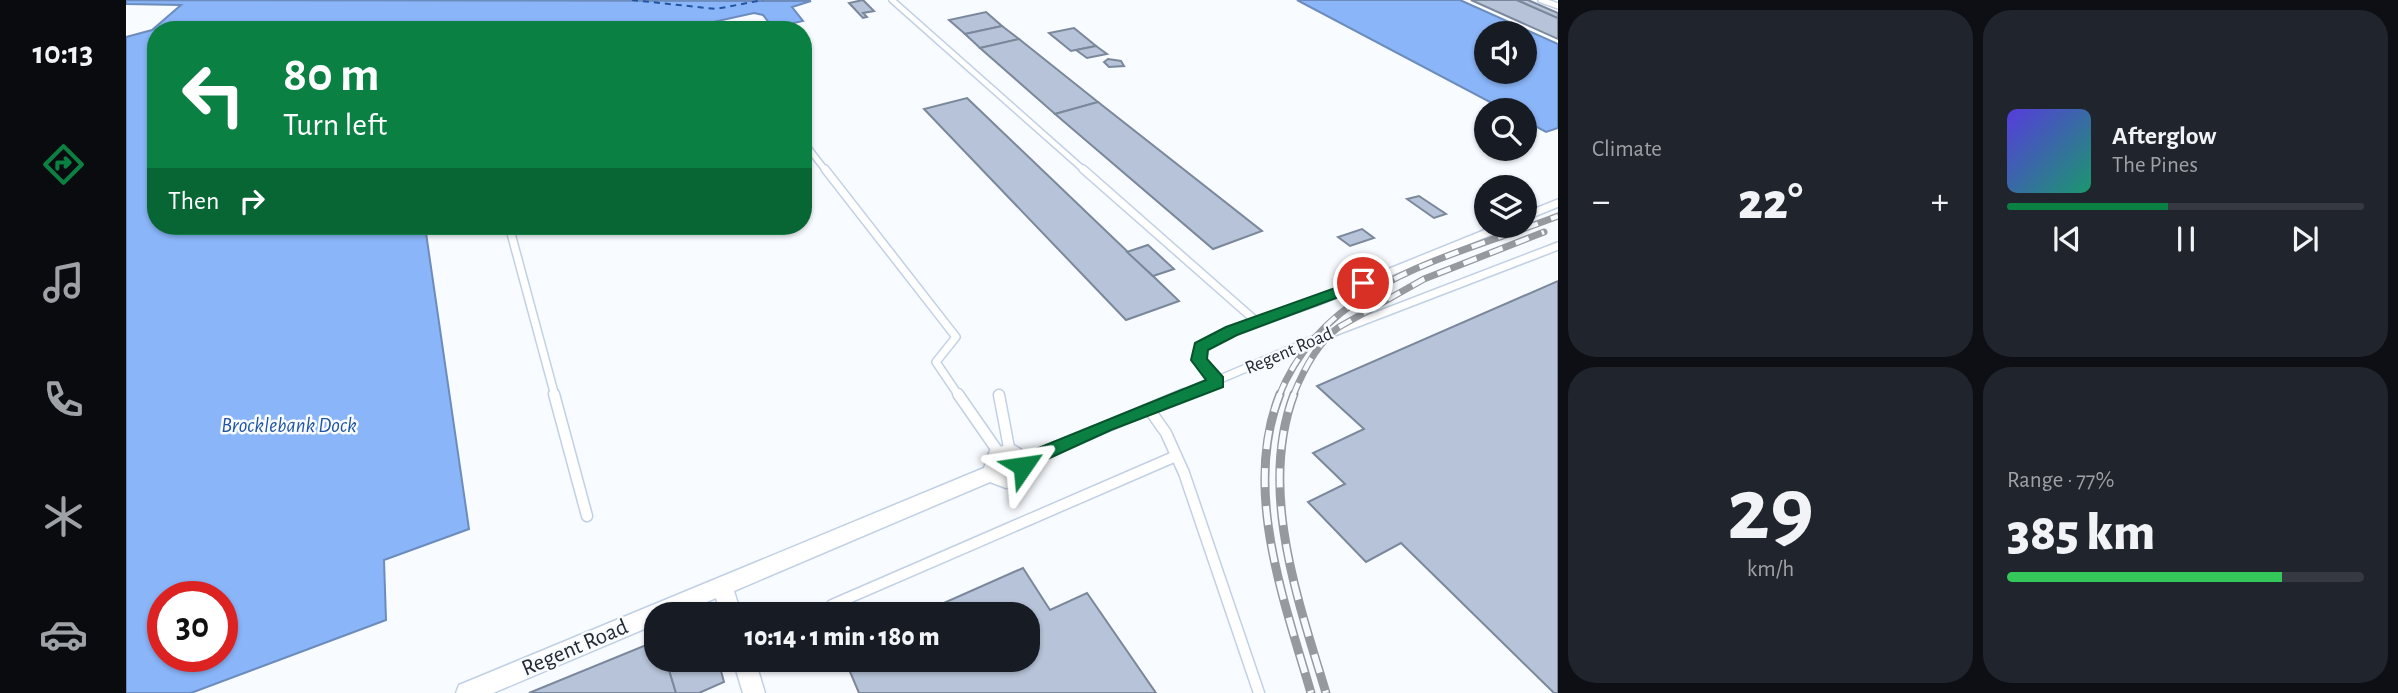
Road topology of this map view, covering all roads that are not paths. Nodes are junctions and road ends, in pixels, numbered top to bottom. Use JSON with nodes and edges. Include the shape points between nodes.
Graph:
{"nodes":[{"id":1,"x":892,"y":0,"type":"edge"},
{"id":2,"x":1542,"y":0,"type":"edge"},
{"id":3,"x":1558,"y":4,"type":"edge"},
{"id":4,"x":812,"y":153,"type":"edge"},
{"id":5,"x":1558,"y":203,"type":"edge"},
{"id":6,"x":1537,"y":212,"type":"edge"},
{"id":7,"x":511,"y":235,"type":"edge"},
{"id":8,"x":1474,"y":238,"type":"edge"},
{"id":9,"x":1558,"y":246,"type":"edge"},
{"id":10,"x":1257,"y":322,"type":"junction"},
{"id":11,"x":1217,"y":382,"type":"junction"},
{"id":12,"x":999,"y":395,"type":"dead end"},
{"id":13,"x":1149,"y":409,"type":"junction"},
{"id":14,"x":1176,"y":456,"type":"junction"},
{"id":15,"x":1006,"y":460,"type":"junction"},
{"id":16,"x":587,"y":516,"type":"dead end"},
{"id":17,"x":722,"y":586,"type":"junction"},
{"id":18,"x":727,"y":602,"type":"edge"},
{"id":19,"x":839,"y":602,"type":"edge"},
{"id":20,"x":467,"y":693,"type":"edge"},
{"id":21,"x":1259,"y":693,"type":"edge"}],
"edges":[{"from":1,"to":10,"type":"lane"},
{"from":2,"to":3,"type":"lane"},
{"from":4,"to":15,"type":"lane","via":[[956,337],[936,362]]},
{"from":5,"to":6,"type":"lane"},
{"from":7,"to":16,"type":"lane"},
{"from":8,"to":10,"type":"lane"},
{"from":9,"to":11,"type":"lane","name":"Regent Road"},
{"from":10,"to":11,"type":"lane","via":[[1200,347],[1199,360]]},
{"from":11,"to":13,"type":"lane","name":"Regent Road"},
{"from":12,"to":15,"type":"lane"},
{"from":13,"to":14,"type":"lane"},
{"from":13,"to":15,"type":"lane","name":"Regent Road"},
{"from":14,"to":19,"type":"lane"},
{"from":14,"to":21,"type":"lane"},
{"from":15,"to":17,"type":"street","name":"Regent Road"},
{"from":17,"to":18,"type":"street"},
{"from":17,"to":20,"type":"street","name":"Regent Road"}]}
